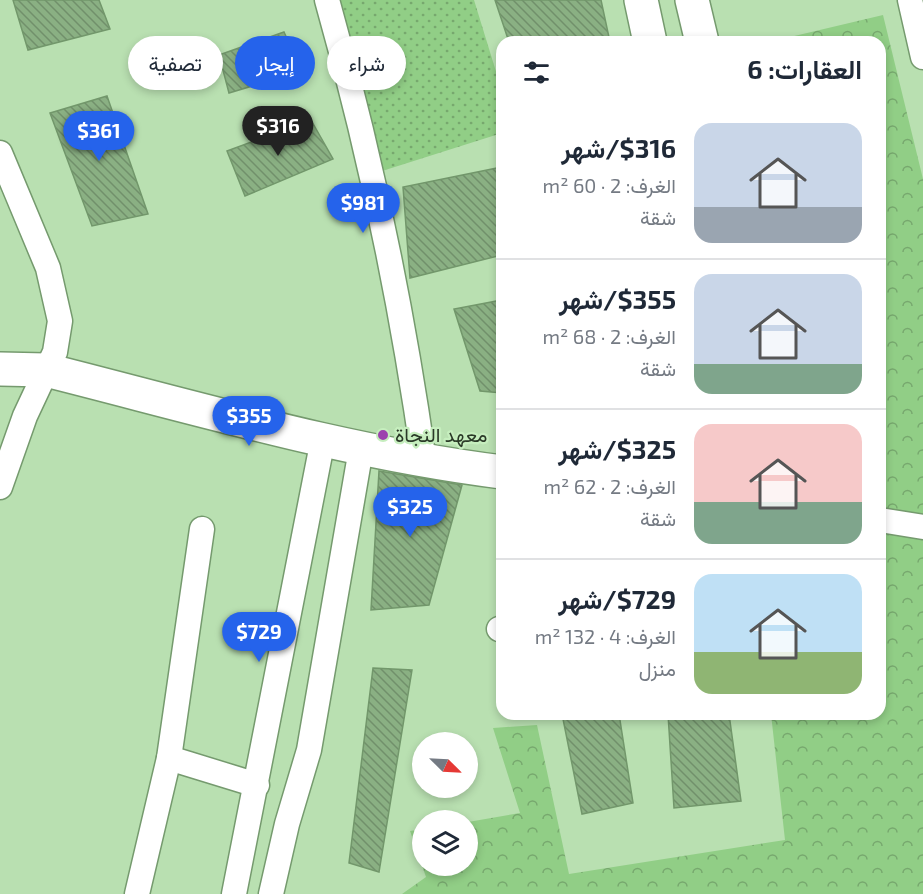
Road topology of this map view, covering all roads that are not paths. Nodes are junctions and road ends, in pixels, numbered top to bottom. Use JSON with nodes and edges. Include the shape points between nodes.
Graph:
{"nodes":[{"id":1,"x":327,"y":0,"type":"edge"},
{"id":2,"x":641,"y":0,"type":"edge"},
{"id":3,"x":692,"y":0,"type":"edge"},
{"id":4,"x":910,"y":0,"type":"edge"},
{"id":5,"x":649,"y":36,"type":"edge"},
{"id":6,"x":701,"y":36,"type":"edge"},
{"id":7,"x":923,"y":57,"type":"edge"},
{"id":8,"x":0,"y":153,"type":"edge"},
{"id":9,"x":0,"y":369,"type":"edge"},
{"id":10,"x":46,"y":370,"type":"junction"},
{"id":11,"x":323,"y":439,"type":"junction"},
{"id":12,"x":361,"y":449,"type":"junction"},
{"id":13,"x":424,"y":462,"type":"junction"},
{"id":14,"x":496,"y":471,"type":"edge"},
{"id":15,"x":0,"y":487,"type":"edge"},
{"id":16,"x":886,"y":521,"type":"edge"},
{"id":17,"x":923,"y":526,"type":"edge"},
{"id":18,"x":202,"y":529,"type":"dead end"},
{"id":19,"x":169,"y":758,"type":"junction"},
{"id":20,"x":257,"y":785,"type":"junction"},
{"id":21,"x":137,"y":894,"type":"edge"},
{"id":22,"x":234,"y":894,"type":"edge"},
{"id":23,"x":271,"y":894,"type":"edge"}],
"edges":[{"from":1,"to":13,"type":"street","via":[[357,107],[387,242],[410,360]]},
{"from":2,"to":5,"type":"street"},
{"from":3,"to":6,"type":"street"},
{"from":4,"to":7,"type":"street"},
{"from":8,"to":10,"type":"street","via":[[48,268],[60,321],[55,352]]},
{"from":9,"to":10,"type":"street"},
{"from":10,"to":11,"type":"street"},
{"from":10,"to":15,"type":"street"},
{"from":11,"to":12,"type":"street"},
{"from":11,"to":20,"type":"street"},
{"from":12,"to":13,"type":"street"},
{"from":12,"to":23,"type":"street","via":[[309,750]]},
{"from":13,"to":14,"type":"street"},
{"from":16,"to":17,"type":"street"},
{"from":18,"to":19,"type":"street"},
{"from":19,"to":20,"type":"street"},
{"from":19,"to":21,"type":"street"},
{"from":20,"to":22,"type":"street"}]}
